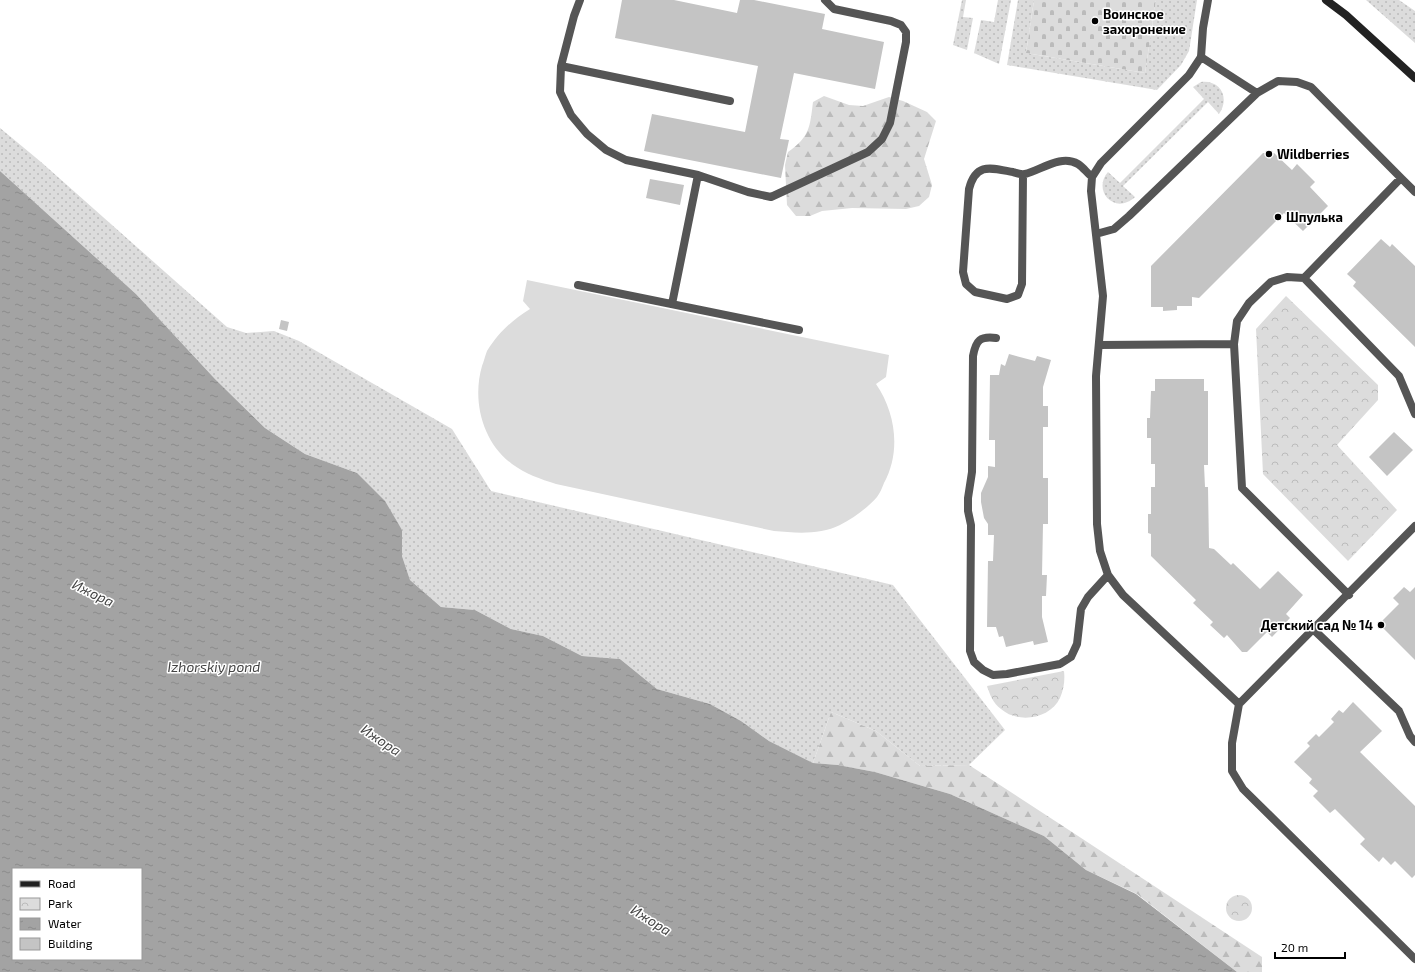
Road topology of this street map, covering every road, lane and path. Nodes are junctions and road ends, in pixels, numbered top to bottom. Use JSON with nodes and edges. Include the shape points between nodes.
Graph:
{"nodes":[{"id":1,"x":580,"y":0,"type":"edge"},
{"id":2,"x":825,"y":0,"type":"edge"},
{"id":3,"x":1208,"y":0,"type":"edge"},
{"id":4,"x":1326,"y":0,"type":"edge"},
{"id":5,"x":1201,"y":57,"type":"junction"},
{"id":6,"x":561,"y":66,"type":"junction"},
{"id":7,"x":1415,"y":78,"type":"edge"},
{"id":8,"x":1257,"y":92,"type":"junction"},
{"id":9,"x":730,"y":101,"type":"dead end"},
{"id":10,"x":698,"y":175,"type":"junction"},
{"id":11,"x":1023,"y":175,"type":"junction"},
{"id":12,"x":1092,"y":177,"type":"junction"},
{"id":13,"x":1401,"y":178,"type":"junction"},
{"id":14,"x":1415,"y":192,"type":"edge"},
{"id":15,"x":1096,"y":234,"type":"junction"},
{"id":16,"x":1304,"y":278,"type":"junction"},
{"id":17,"x":578,"y":285,"type":"dead end"},
{"id":18,"x":672,"y":304,"type":"junction"},
{"id":19,"x":799,"y":330,"type":"dead end"},
{"id":20,"x":996,"y":338,"type":"dead end"},
{"id":21,"x":1234,"y":344,"type":"junction"},
{"id":22,"x":1100,"y":345,"type":"junction"},
{"id":23,"x":1415,"y":414,"type":"edge"},
{"id":24,"x":1415,"y":526,"type":"edge"},
{"id":25,"x":1108,"y":575,"type":"junction"},
{"id":26,"x":1349,"y":595,"type":"junction"},
{"id":27,"x":1314,"y":630,"type":"junction"},
{"id":28,"x":1239,"y":704,"type":"junction"},
{"id":29,"x":1415,"y":742,"type":"edge"},
{"id":30,"x":1415,"y":959,"type":"edge"}],
"edges":[{"from":1,"to":6,"type":"street"},
{"from":2,"to":10,"type":"street","via":[[834,9],[891,21],[900,25],[906,32],[890,123],[882,140],[868,152],[771,197]]},
{"from":3,"to":5,"type":"street"},
{"from":4,"to":7,"type":"main road","via":[[1346,14]]},
{"from":5,"to":8,"type":"street"},
{"from":5,"to":12,"type":"street","via":[[1189,75],[1101,163]]},
{"from":6,"to":9,"type":"street"},
{"from":6,"to":10,"type":"street","via":[[560,92],[570,115],[606,150],[626,160]]},
{"from":8,"to":13,"type":"street","via":[[1278,81],[1297,82],[1311,87]]},
{"from":8,"to":15,"type":"street","via":[[1129,216],[1114,229]]},
{"from":10,"to":18,"type":"street"},
{"from":11,"to":11,"type":"street","via":[[991,168],[980,170],[972,178],[963,272],[966,284],[975,292],[1007,298],[1018,295],[1022,284]]},
{"from":11,"to":12,"type":"street","via":[[1058,162],[1068,162],[1077,164]]},
{"from":12,"to":15,"type":"street"},
{"from":13,"to":14,"type":"street"},
{"from":13,"to":16,"type":"street"},
{"from":15,"to":22,"type":"street","via":[[1103,296]]},
{"from":16,"to":21,"type":"street","via":[[1288,276],[1271,282],[1249,303],[1237,321]]},
{"from":16,"to":23,"type":"street","via":[[1399,376]]},
{"from":17,"to":18,"type":"street"},
{"from":18,"to":19,"type":"street"},
{"from":20,"to":25,"type":"street","via":[[986,337],[978,340],[973,356],[972,472],[968,511],[971,525],[970,651],[974,662],[982,670],[993,675],[1060,664],[1072,657],[1077,644],[1081,609]]},
{"from":21,"to":22,"type":"street"},
{"from":21,"to":26,"type":"street","via":[[1242,488]]},
{"from":22,"to":25,"type":"street","via":[[1096,376],[1097,524],[1100,551]]},
{"from":24,"to":26,"type":"street"},
{"from":25,"to":28,"type":"street","via":[[1123,595]]},
{"from":26,"to":27,"type":"street"},
{"from":27,"to":28,"type":"street"},
{"from":27,"to":29,"type":"street","via":[[1399,711]]},
{"from":28,"to":30,"type":"street","via":[[1232,743],[1232,771],[1243,789]]}]}
